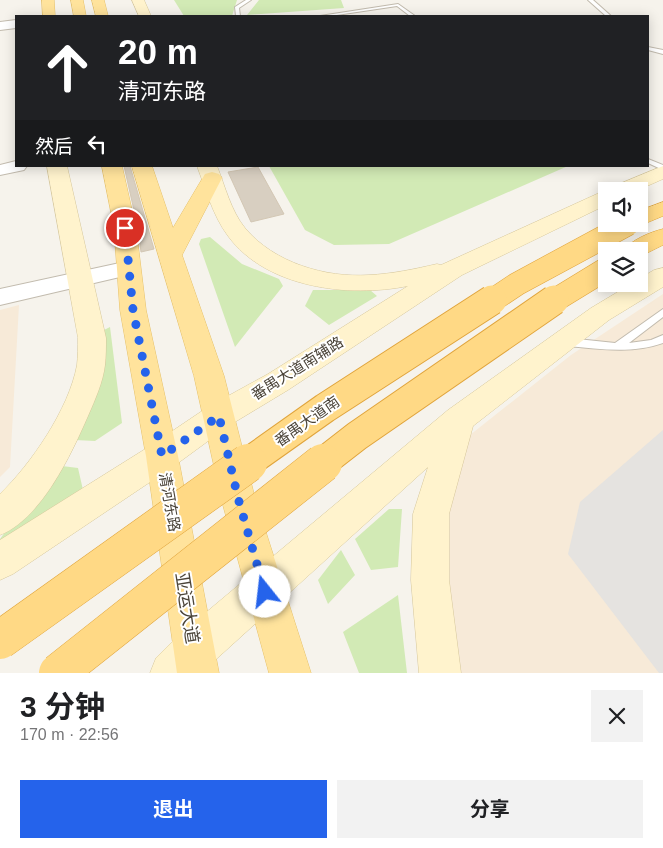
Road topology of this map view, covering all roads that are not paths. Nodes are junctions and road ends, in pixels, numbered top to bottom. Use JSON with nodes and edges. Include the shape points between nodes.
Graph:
{"nodes":[{"id":1,"x":48,"y":0,"type":"edge"},
{"id":2,"x":77,"y":0,"type":"edge"},
{"id":3,"x":98,"y":0,"type":"edge"},
{"id":4,"x":138,"y":0,"type":"edge"},
{"id":5,"x":249,"y":0,"type":"edge"},
{"id":6,"x":590,"y":0,"type":"edge"},
{"id":7,"x":49,"y":15,"type":"edge"},
{"id":8,"x":80,"y":15,"type":"edge"},
{"id":9,"x":102,"y":15,"type":"edge"},
{"id":10,"x":145,"y":15,"type":"edge"},
{"id":11,"x":238,"y":15,"type":"edge"},
{"id":12,"x":330,"y":15,"type":"edge"},
{"id":13,"x":412,"y":15,"type":"edge"},
{"id":14,"x":608,"y":15,"type":"edge"},
{"id":15,"x":15,"y":24,"type":"edge"},
{"id":16,"x":0,"y":26,"type":"edge"},
{"id":17,"x":649,"y":49,"type":"edge"},
{"id":18,"x":663,"y":52,"type":"edge"},
{"id":19,"x":649,"y":162,"type":"edge"},
{"id":20,"x":15,"y":167,"type":"edge"},
{"id":21,"x":57,"y":167,"type":"edge"},
{"id":22,"x":112,"y":167,"type":"edge"},
{"id":23,"x":142,"y":167,"type":"edge"},
{"id":24,"x":0,"y":170,"type":"edge"},
{"id":25,"x":663,"y":170,"type":"edge"},
{"id":26,"x":209,"y":172,"type":"edge"},
{"id":27,"x":638,"y":182,"type":"edge"},
{"id":28,"x":598,"y":201,"type":"edge"},
{"id":29,"x":663,"y":208,"type":"edge"},
{"id":30,"x":648,"y":215,"type":"edge"},
{"id":31,"x":613,"y":232,"type":"edge"},
{"id":32,"x":663,"y":236,"type":"edge"},
{"id":33,"x":648,"y":244,"type":"edge"},
{"id":34,"x":170,"y":255,"type":"junction"},
{"id":35,"x":129,"y":268,"type":"junction"},
{"id":36,"x":453,"y":269,"type":"junction"},
{"id":37,"x":598,"y":274,"type":"edge"},
{"id":38,"x":663,"y":276,"type":"edge"},
{"id":39,"x":81,"y":278,"type":"junction"},
{"id":40,"x":0,"y":297,"type":"edge"},
{"id":41,"x":663,"y":312,"type":"edge"},
{"id":42,"x":663,"y":339,"type":"edge"},
{"id":43,"x":563,"y":342,"type":"junction"},
{"id":44,"x":618,"y":346,"type":"junction"},
{"id":45,"x":219,"y":416,"type":"junction"},
{"id":46,"x":459,"y":419,"type":"junction"},
{"id":47,"x":162,"y":456,"type":"junction"},
{"id":48,"x":0,"y":518,"type":"edge"},
{"id":49,"x":177,"y":542,"type":"joint"},
{"id":50,"x":0,"y":561,"type":"edge"},
{"id":51,"x":265,"y":592,"type":"junction"},
{"id":52,"x":0,"y":640,"type":"edge"},
{"id":53,"x":188,"y":666,"type":"edge"},
{"id":54,"x":58,"y":673,"type":"edge"},
{"id":55,"x":290,"y":673,"type":"edge"},
{"id":56,"x":440,"y":673,"type":"edge"}],
"edges":[{"from":1,"to":7,"type":"main road"},
{"from":2,"to":8,"type":"main road"},
{"from":3,"to":9,"type":"main road"},
{"from":4,"to":10,"type":"main road"},
{"from":5,"to":11,"type":"lane","via":[[238,7]]},
{"from":6,"to":14,"type":"lane"},
{"from":12,"to":13,"type":"lane","via":[[398,6]]},
{"from":15,"to":16,"type":"street"},
{"from":17,"to":18,"type":"lane"},
{"from":19,"to":25,"type":"lane"},
{"from":20,"to":24,"type":"street"},
{"from":21,"to":39,"type":"main road"},
{"from":22,"to":35,"type":"main road","name":"清河东路","via":[[125,228]]},
{"from":23,"to":34,"type":"main road"},
{"from":25,"to":27,"type":"main road"},
{"from":26,"to":34,"type":"main road"},
{"from":26,"to":36,"type":"main road","via":[[236,232],[263,257],[281,266],[332,281],[360,284],[390,282]]},
{"from":28,"to":36,"type":"main road","name":"番禺大道南辅路"},
{"from":29,"to":30,"type":"highway"},
{"from":31,"to":52,"type":"highway","name":"番禺大道南","bridge":true,"via":[[517,284],[325,408]]},
{"from":32,"to":33,"type":"highway"},
{"from":34,"to":45,"type":"main road"},
{"from":35,"to":39,"type":"street"},
{"from":35,"to":47,"type":"main road","name":"清河东路","via":[[133,310]]},
{"from":36,"to":45,"type":"main road","name":"番禺大道南辅路","via":[[278,382]]},
{"from":37,"to":54,"type":"highway","bridge":true,"via":[[547,305],[357,436]]},
{"from":38,"to":43,"type":"main road","via":[[600,314]]},
{"from":39,"to":40,"type":"street"},
{"from":39,"to":48,"type":"main road","via":[[92,338],[91,366],[81,397],[55,453],[29,489]]},
{"from":41,"to":44,"type":"lane"},
{"from":42,"to":44,"type":"lane"},
{"from":43,"to":44,"type":"lane"},
{"from":43,"to":46,"type":"main road"},
{"from":45,"to":47,"type":"main road","name":"番禺大道南辅路"},
{"from":45,"to":51,"type":"main road"},
{"from":46,"to":51,"type":"main road"},
{"from":46,"to":56,"type":"main road","via":[[431,514],[430,580]]},
{"from":47,"to":49,"type":"main road","name":"清河东路"},
{"from":47,"to":50,"type":"main road","name":"番禺大道南辅路"},
{"from":49,"to":53,"type":"main road","name":"亚运大道"},
{"from":51,"to":53,"type":"main road"},
{"from":51,"to":55,"type":"main road"}]}
